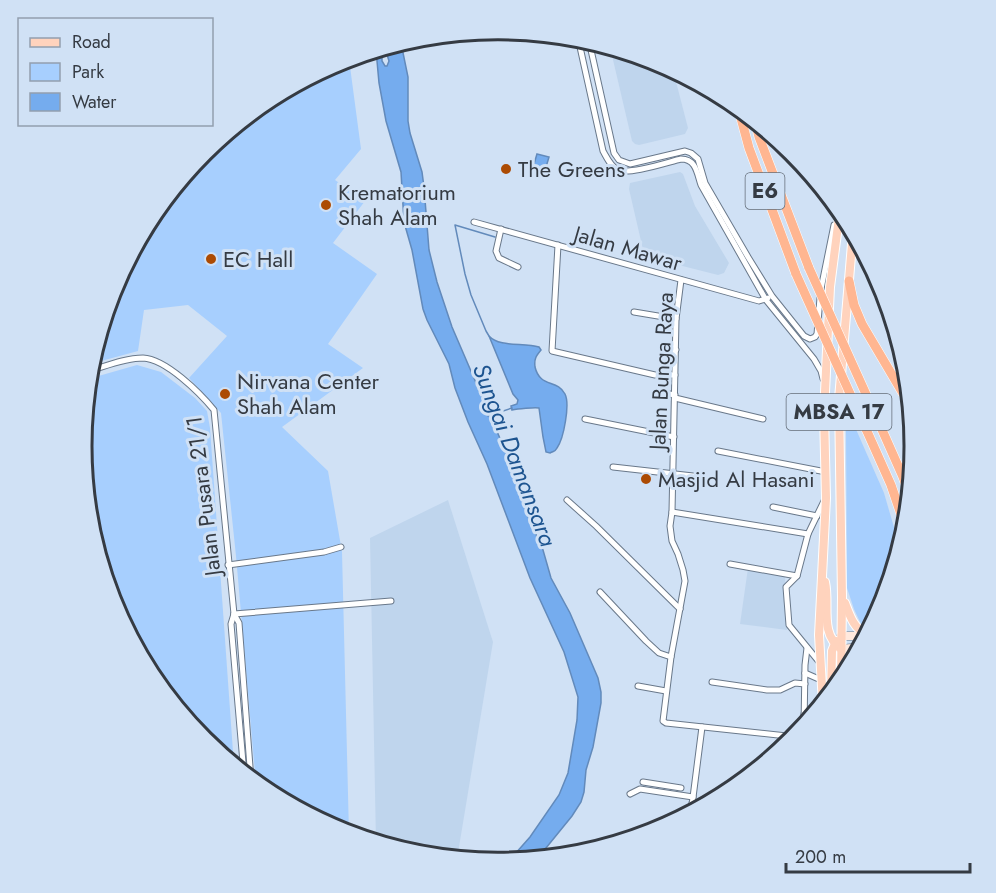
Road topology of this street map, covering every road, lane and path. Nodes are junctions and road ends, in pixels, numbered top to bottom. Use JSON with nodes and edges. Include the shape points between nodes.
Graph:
{"nodes":[{"id":1,"x":580,"y":49,"type":"edge"},
{"id":2,"x":590,"y":51,"type":"edge"},
{"id":3,"x":742,"y":122,"type":"edge"},
{"id":4,"x":759,"y":136,"type":"edge"},
{"id":5,"x":474,"y":222,"type":"dead end"},
{"id":6,"x":836,"y":222,"type":"edge"},
{"id":7,"x":838,"y":224,"type":"edge"},
{"id":8,"x":501,"y":229,"type":"junction"},
{"id":9,"x":558,"y":245,"type":"junction"},
{"id":10,"x":852,"y":248,"type":"edge"},
{"id":11,"x":518,"y":267,"type":"dead end"},
{"id":12,"x":681,"y":280,"type":"junction"},
{"id":13,"x":849,"y":281,"type":"junction"},
{"id":14,"x":772,"y":296,"type":"junction"},
{"id":15,"x":766,"y":300,"type":"junction"},
{"id":16,"x":634,"y":312,"type":"dead end"},
{"id":17,"x":676,"y":319,"type":"junction"},
{"id":18,"x":663,"y":347,"type":"dead end"},
{"id":19,"x":676,"y":350,"type":"junction"},
{"id":20,"x":100,"y":368,"type":"edge"},
{"id":21,"x":675,"y":375,"type":"junction"},
{"id":22,"x":900,"y":389,"type":"edge"},
{"id":23,"x":826,"y":390,"type":"junction"},
{"id":24,"x":658,"y":392,"type":"dead end"},
{"id":25,"x":675,"y":397,"type":"junction"},
{"id":26,"x":585,"y":419,"type":"dead end"},
{"id":27,"x":763,"y":419,"type":"dead end"},
{"id":28,"x":674,"y":437,"type":"junction"},
{"id":29,"x":718,"y":451,"type":"dead end"},
{"id":30,"x":613,"y":467,"type":"dead end"},
{"id":31,"x":826,"y":472,"type":"junction"},
{"id":32,"x":673,"y":474,"type":"junction"},
{"id":33,"x":903,"y":476,"type":"edge"},
{"id":34,"x":702,"y":477,"type":"dead end"},
{"id":35,"x":826,"y":498,"type":"junction"},
{"id":36,"x":567,"y":500,"type":"dead end"},
{"id":37,"x":773,"y":507,"type":"dead end"},
{"id":38,"x":899,"y":509,"type":"edge"},
{"id":39,"x":672,"y":512,"type":"junction"},
{"id":40,"x":817,"y":516,"type":"junction"},
{"id":41,"x":808,"y":534,"type":"junction"},
{"id":42,"x":341,"y":547,"type":"dead end"},
{"id":43,"x":730,"y":564,"type":"dead end"},
{"id":44,"x":228,"y":565,"type":"junction"},
{"id":45,"x":822,"y":570,"type":"junction"},
{"id":46,"x":797,"y":576,"type":"junction"},
{"id":47,"x":600,"y":591,"type":"dead end"},
{"id":48,"x":842,"y":597,"type":"junction"},
{"id":49,"x":391,"y":601,"type":"dead end"},
{"id":50,"x":680,"y":609,"type":"junction"},
{"id":51,"x":234,"y":614,"type":"junction"},
{"id":52,"x":860,"y":631,"type":"edge"},
{"id":53,"x":857,"y":635,"type":"edge"},
{"id":54,"x":842,"y":636,"type":"junction"},
{"id":55,"x":838,"y":646,"type":"junction"},
{"id":56,"x":852,"y":647,"type":"edge"},
{"id":57,"x":807,"y":648,"type":"junction"},
{"id":58,"x":671,"y":657,"type":"junction"},
{"id":59,"x":821,"y":665,"type":"junction"},
{"id":60,"x":840,"y":666,"type":"edge"},
{"id":61,"x":805,"y":673,"type":"junction"},
{"id":62,"x":831,"y":678,"type":"edge"},
{"id":63,"x":821,"y":680,"type":"junction"},
{"id":64,"x":711,"y":682,"type":"dead end"},
{"id":65,"x":805,"y":684,"type":"junction"},
{"id":66,"x":638,"y":686,"type":"dead end"},
{"id":67,"x":666,"y":691,"type":"junction"},
{"id":68,"x":822,"y":691,"type":"edge"},
{"id":69,"x":804,"y":713,"type":"edge"},
{"id":70,"x":702,"y":727,"type":"junction"},
{"id":71,"x":783,"y":736,"type":"edge"},
{"id":72,"x":243,"y":763,"type":"edge"},
{"id":73,"x":250,"y":768,"type":"edge"},
{"id":74,"x":643,"y":782,"type":"dead end"},
{"id":75,"x":671,"y":786,"type":"junction"},
{"id":76,"x":681,"y":788,"type":"dead end"},
{"id":77,"x":630,"y":794,"type":"dead end"},
{"id":78,"x":670,"y":794,"type":"junction"},
{"id":79,"x":692,"y":800,"type":"junction"},
{"id":80,"x":696,"y":801,"type":"edge"},
{"id":81,"x":692,"y":803,"type":"edge"}],
"edges":[{"from":1,"to":15,"type":"street","via":[[603,152],[609,161],[618,170],[629,172],[681,159],[692,161],[701,185]]},
{"from":2,"to":14,"type":"street","via":[[614,153],[630,164],[685,151],[698,159],[705,183]]},
{"from":3,"to":38,"type":"highway","number":"E6","bridge":true,"via":[[796,274]]},
{"from":4,"to":33,"type":"highway","number":"E6","bridge":true,"via":[[809,268]]},
{"from":5,"to":8,"type":"street","name":"Jalan Mawar"},
{"from":6,"to":14,"type":"street","via":[[822,282],[815,337],[804,336]]},
{"from":7,"to":23,"type":"main road","number":"MBSA 17","via":[[830,287]]},
{"from":8,"to":9,"type":"street","name":"Jalan Mawar"},
{"from":8,"to":11,"type":"street","via":[[496,251],[499,258]]},
{"from":9,"to":12,"type":"street","name":"Jalan Mawar"},
{"from":9,"to":21,"type":"street","via":[[552,351],[655,375]]},
{"from":10,"to":13,"type":"main road","number":"MBSA 17"},
{"from":12,"to":15,"type":"street","name":"Jalan Mawar"},
{"from":12,"to":17,"type":"street","name":"Jalan Bunga Raya"},
{"from":13,"to":22,"type":"highway","via":[[862,324]]},
{"from":13,"to":48,"type":"main road","number":"MBSA 17","via":[[839,399]]},
{"from":14,"to":15,"type":"street"},
{"from":15,"to":23,"type":"street","via":[[814,359]]},
{"from":16,"to":17,"type":"street"},
{"from":17,"to":19,"type":"street","name":"Jalan Bunga Raya"},
{"from":18,"to":19,"type":"street"},
{"from":19,"to":21,"type":"street","name":"Jalan Bunga Raya"},
{"from":20,"to":44,"type":"street","name":"Jalan Pusara 21/1","via":[[147,358],[183,379],[214,410]]},
{"from":21,"to":25,"type":"street","name":"Jalan Bunga Raya"},
{"from":23,"to":31,"type":"main road","number":"MBSA 17"},
{"from":24,"to":25,"type":"street"},
{"from":25,"to":27,"type":"street"},
{"from":25,"to":28,"type":"street","name":"Jalan Bunga Raya"},
{"from":26,"to":28,"type":"street"},
{"from":28,"to":32,"type":"street","name":"Jalan Bunga Raya"},
{"from":29,"to":31,"type":"street"},
{"from":30,"to":32,"type":"street"},
{"from":31,"to":35,"type":"main road","number":"MBSA 17"},
{"from":32,"to":34,"type":"street"},
{"from":32,"to":39,"type":"street","name":"Jalan Bunga Raya"},
{"from":35,"to":40,"type":"street"},
{"from":35,"to":45,"type":"main road","number":"MBSA 17"},
{"from":36,"to":50,"type":"street"},
{"from":37,"to":40,"type":"street"},
{"from":39,"to":41,"type":"street"},
{"from":39,"to":50,"type":"street","name":"Jalan Bunga Raya","via":[[672,542],[685,581]]},
{"from":40,"to":41,"type":"street"},
{"from":41,"to":46,"type":"street"},
{"from":42,"to":44,"type":"street"},
{"from":43,"to":46,"type":"street"},
{"from":44,"to":51,"type":"street","name":"Jalan Pusara 21/1"},
{"from":45,"to":55,"type":"main road","via":[[828,629]]},
{"from":45,"to":59,"type":"main road","number":"MBSA 17"},
{"from":46,"to":57,"type":"street","via":[[786,587],[789,625]]},
{"from":47,"to":58,"type":"street","via":[[646,641],[659,653]]},
{"from":48,"to":52,"type":"main road"},
{"from":48,"to":54,"type":"main road","number":"MBSA 17"},
{"from":49,"to":51,"type":"street"},
{"from":50,"to":58,"type":"street","name":"Jalan Bunga Raya"},
{"from":51,"to":72,"type":"street","name":"Jalan Pusara 21/1","via":[[231,624]]},
{"from":51,"to":73,"type":"street","name":"Jalan Pusara 21/1","via":[[239,623]]},
{"from":53,"to":54,"type":"main road"},
{"from":54,"to":55,"type":"main road"},
{"from":55,"to":56,"type":"main road"},
{"from":55,"to":60,"type":"main road"},
{"from":55,"to":62,"type":"main road","via":[[832,651]]},
{"from":57,"to":59,"type":"street"},
{"from":57,"to":61,"type":"street"},
{"from":58,"to":67,"type":"street","name":"Jalan Bunga Raya"},
{"from":59,"to":63,"type":"main road","number":"MBSA 17"},
{"from":61,"to":63,"type":"street"},
{"from":61,"to":65,"type":"street"},
{"from":63,"to":68,"type":"main road","number":"MBSA 17"},
{"from":64,"to":65,"type":"street","via":[[767,690]]},
{"from":65,"to":69,"type":"street"},
{"from":66,"to":67,"type":"street"},
{"from":67,"to":70,"type":"street","name":"Jalan Bunga Raya","via":[[663,721]]},
{"from":70,"to":71,"type":"street","name":"Jalan Bunga Raya"},
{"from":70,"to":79,"type":"street"},
{"from":74,"to":75,"type":"street"},
{"from":75,"to":76,"type":"street"},
{"from":75,"to":78,"type":"street"},
{"from":77,"to":78,"type":"street","via":[[640,789]]},
{"from":78,"to":79,"type":"street"},
{"from":79,"to":80,"type":"street"},
{"from":79,"to":81,"type":"street"}]}
